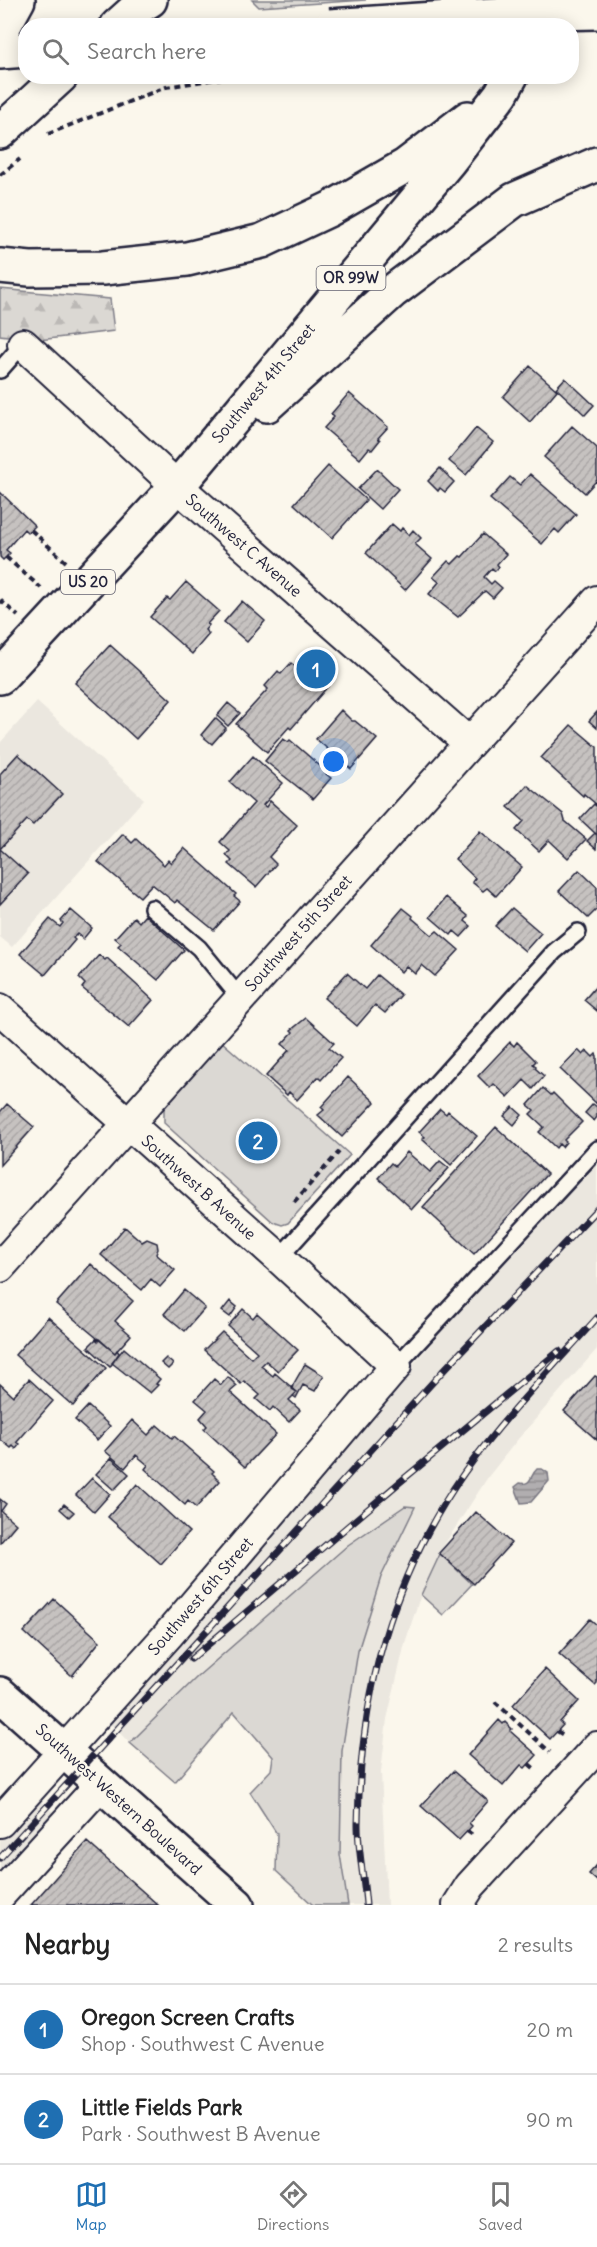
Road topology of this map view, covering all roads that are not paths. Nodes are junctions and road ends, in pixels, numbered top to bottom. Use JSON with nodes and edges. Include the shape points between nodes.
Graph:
{"nodes":[{"id":1,"x":18,"y":0,"type":"edge"},
{"id":2,"x":556,"y":0,"type":"edge"},
{"id":3,"x":597,"y":12,"type":"edge"},
{"id":4,"x":449,"y":18,"type":"edge"},
{"id":5,"x":546,"y":18,"type":"edge"},
{"id":6,"x":0,"y":33,"type":"edge"},
{"id":7,"x":18,"y":51,"type":"edge"},
{"id":8,"x":0,"y":52,"type":"edge"},
{"id":9,"x":52,"y":84,"type":"edge"},
{"id":10,"x":506,"y":85,"type":"edge"},
{"id":11,"x":0,"y":132,"type":"edge"},
{"id":12,"x":597,"y":164,"type":"edge"},
{"id":13,"x":15,"y":268,"type":"edge"},
{"id":14,"x":23,"y":344,"type":"joint"},
{"id":15,"x":0,"y":370,"type":"edge"},
{"id":16,"x":182,"y":481,"type":"junction"},
{"id":17,"x":597,"y":601,"type":"edge"},
{"id":18,"x":0,"y":677,"type":"edge"},
{"id":19,"x":469,"y":743,"type":"junction"},
{"id":20,"x":152,"y":908,"type":"dead end"},
{"id":21,"x":578,"y":932,"type":"dead end"},
{"id":22,"x":240,"y":998,"type":"junction"},
{"id":23,"x":0,"y":1009,"type":"edge"},
{"id":24,"x":127,"y":1124,"type":"junction"},
{"id":25,"x":597,"y":1149,"type":"edge"},
{"id":26,"x":279,"y":1258,"type":"junction"},
{"id":27,"x":0,"y":1267,"type":"edge"},
{"id":28,"x":396,"y":1366,"type":"junction"},
{"id":29,"x":0,"y":1694,"type":"edge"},
{"id":30,"x":597,"y":1747,"type":"edge"},
{"id":31,"x":63,"y":1751,"type":"junction"},
{"id":32,"x":101,"y":1784,"type":"junction"},
{"id":33,"x":0,"y":1822,"type":"edge"},
{"id":34,"x":0,"y":1895,"type":"edge"},
{"id":35,"x":237,"y":1905,"type":"edge"},
{"id":36,"x":458,"y":1905,"type":"edge"}],
"edges":[{"from":1,"to":6,"type":"main road"},
{"from":2,"to":5,"type":"main road"},
{"from":3,"to":4,"type":"main road","bridge":true},
{"from":7,"to":8,"type":"main road"},
{"from":9,"to":11,"type":"main road"},
{"from":10,"to":13,"type":"main road","via":[[405,166],[330,209],[262,241],[187,259],[103,268]]},
{"from":10,"to":16,"type":"main road","name":"Southwest 4th Street","number":"OR 99W","via":[[449,161]]},
{"from":12,"to":16,"type":"main road","via":[[514,200],[393,291]]},
{"from":14,"to":15,"type":"lane"},
{"from":14,"to":16,"type":"street","name":"Southwest C Avenue"},
{"from":16,"to":18,"type":"main road","name":"Southwest 4th Street","number":"US 20"},
{"from":16,"to":19,"type":"street","name":"Southwest C Avenue"},
{"from":17,"to":19,"type":"street","name":"Southwest 5th Street"},
{"from":19,"to":22,"type":"street","name":"Southwest 5th Street"},
{"from":20,"to":22,"type":"lane","via":[[199,948]]},
{"from":21,"to":26,"type":"lane","via":[[554,952]]},
{"from":22,"to":24,"type":"street","name":"Southwest 5th Street"},
{"from":23,"to":24,"type":"street","name":"Southwest B Avenue"},
{"from":24,"to":26,"type":"street","name":"Southwest B Avenue"},
{"from":24,"to":27,"type":"street","name":"Southwest 5th Street"},
{"from":25,"to":28,"type":"lane"},
{"from":26,"to":28,"type":"street","name":"Southwest B Avenue"},
{"from":28,"to":31,"type":"street","name":"Southwest 6th Street","via":[[168,1635]]},
{"from":29,"to":31,"type":"main road","name":"Southwest Western Boulevard"},
{"from":30,"to":36,"type":"street","via":[[470,1886]]},
{"from":31,"to":32,"type":"main road","name":"Southwest Western Boulevard"},
{"from":31,"to":33,"type":"street","name":"Southwest 6th Street"},
{"from":32,"to":34,"type":"street"},
{"from":32,"to":35,"type":"main road","name":"Southwest Western Boulevard"}]}
